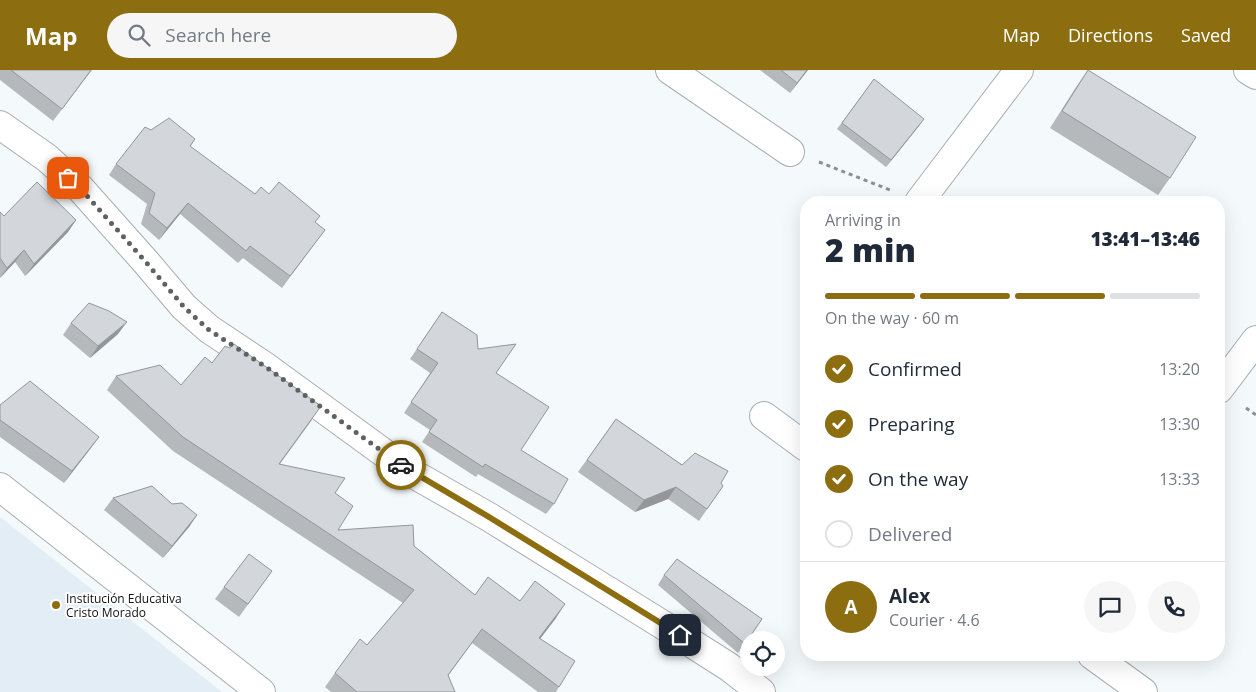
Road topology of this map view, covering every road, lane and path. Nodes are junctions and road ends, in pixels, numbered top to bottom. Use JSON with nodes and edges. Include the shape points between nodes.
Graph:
{"nodes":[{"id":1,"x":670,"y":70,"type":"edge"},
{"id":2,"x":1019,"y":70,"type":"edge"},
{"id":3,"x":1248,"y":70,"type":"edge"},
{"id":4,"x":1256,"y":75,"type":"edge"},
{"id":5,"x":0,"y":125,"type":"edge"},
{"id":6,"x":790,"y":152,"type":"joint"},
{"id":7,"x":892,"y":191,"type":"dead end"},
{"id":8,"x":924,"y":196,"type":"edge"},
{"id":9,"x":1256,"y":340,"type":"edge"},
{"id":10,"x":1225,"y":381,"type":"edge"},
{"id":11,"x":764,"y":416,"type":"dead end"},
{"id":12,"x":800,"y":443,"type":"edge"},
{"id":13,"x":0,"y":487,"type":"edge"},
{"id":14,"x":1100,"y":661,"type":"edge"},
{"id":15,"x":261,"y":692,"type":"edge"},
{"id":16,"x":761,"y":692,"type":"edge"},
{"id":17,"x":1143,"y":692,"type":"edge"}],
"edges":[{"from":1,"to":6,"type":"street"},
{"from":2,"to":8,"type":"street"},
{"from":3,"to":4,"type":"street"},
{"from":5,"to":16,"type":"street","via":[[46,158],[80,188],[184,307],[209,330],[266,367],[410,472],[663,625],[729,667]]},
{"from":6,"to":7,"type":"path"},
{"from":9,"to":10,"type":"street"},
{"from":11,"to":12,"type":"street"},
{"from":13,"to":15,"type":"street"},
{"from":14,"to":17,"type":"street"}]}
